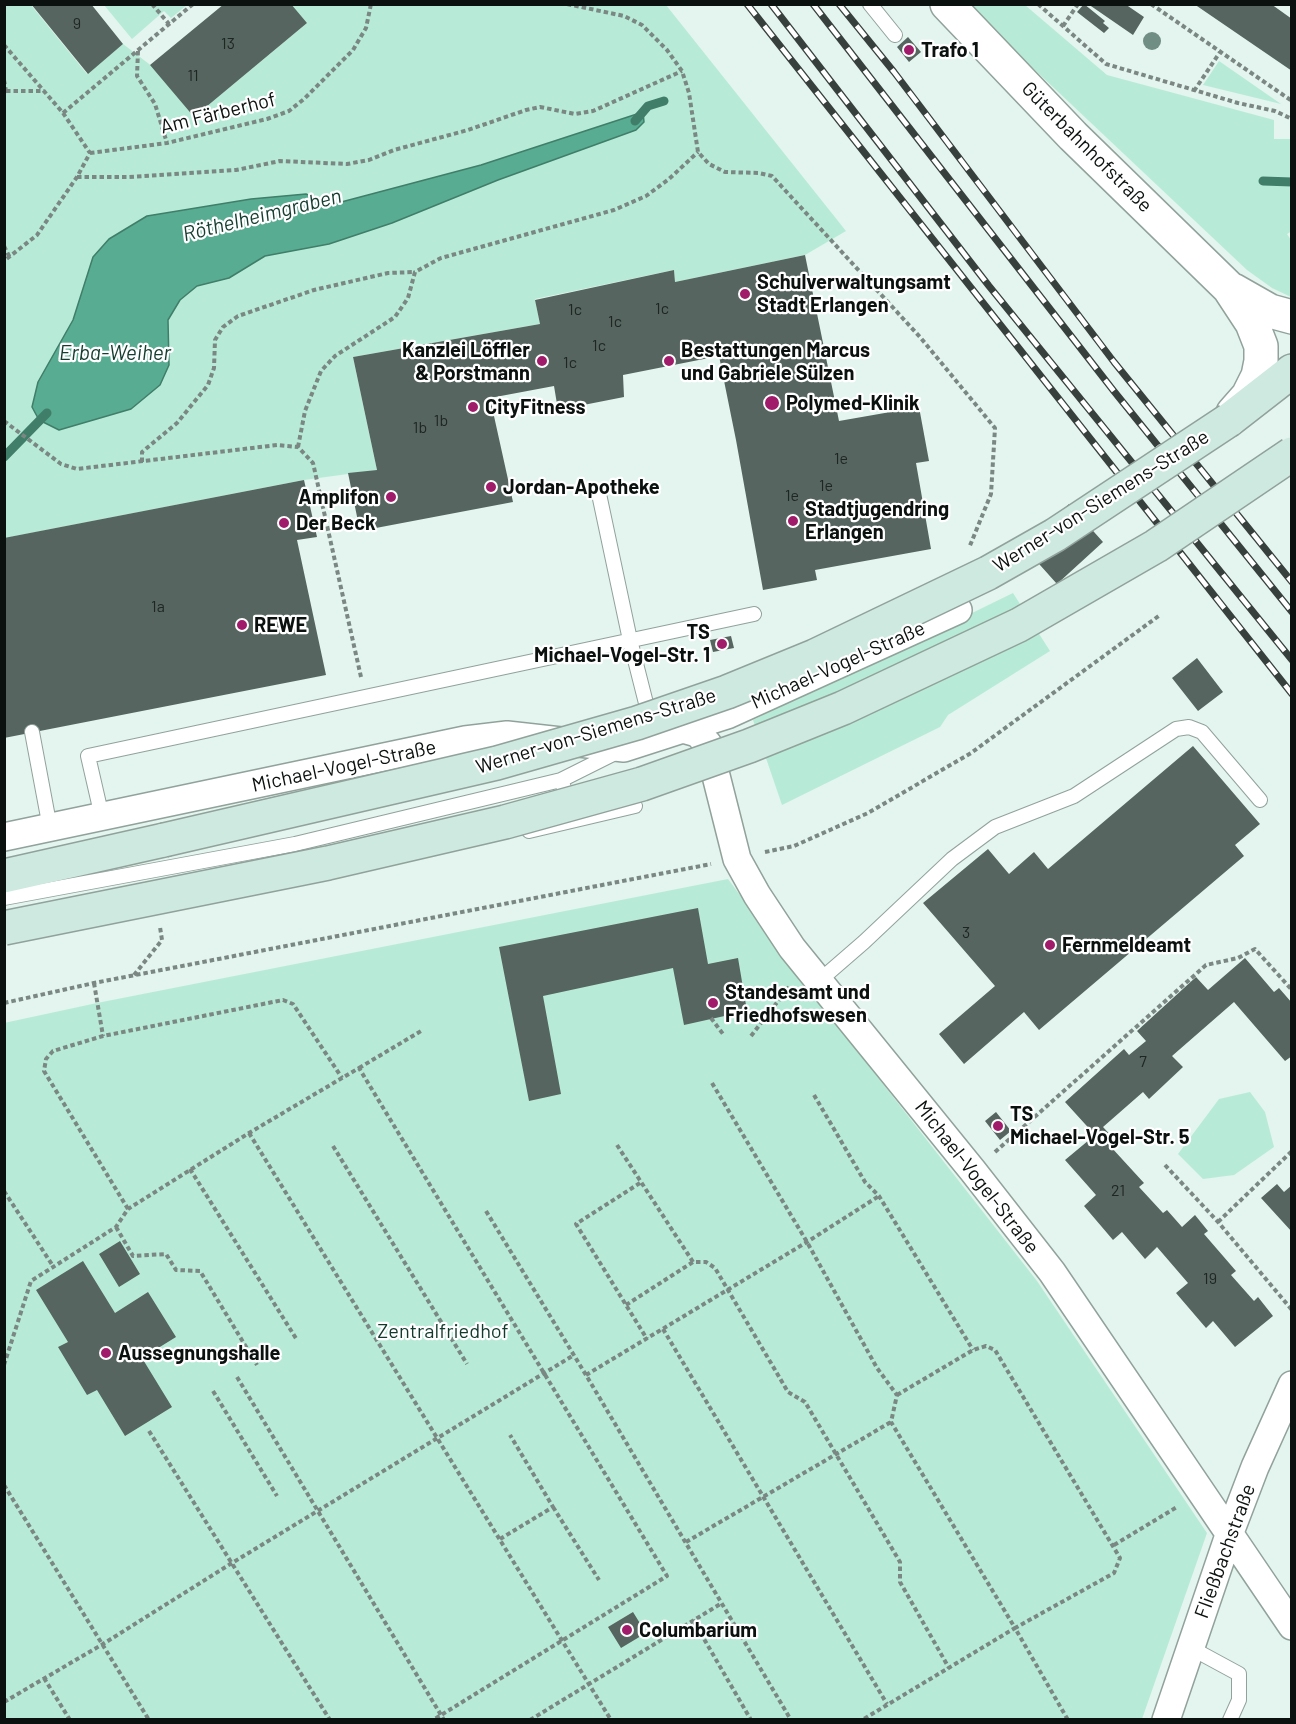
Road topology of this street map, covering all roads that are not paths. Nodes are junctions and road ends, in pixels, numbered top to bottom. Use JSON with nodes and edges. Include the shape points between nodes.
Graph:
{"nodes":[{"id":1,"x":870,"y":4,"type":"edge"},
{"id":2,"x":947,"y":4,"type":"edge"},
{"id":3,"x":895,"y":35,"type":"dead end"},
{"id":4,"x":1229,"y":288,"type":"junction"},
{"id":5,"x":1292,"y":317,"type":"edge"},
{"id":6,"x":1292,"y":371,"type":"edge"},
{"id":7,"x":1229,"y":420,"type":"junction"},
{"id":8,"x":1292,"y":454,"type":"edge"},
{"id":9,"x":599,"y":494,"type":"dead end"},
{"id":10,"x":958,"y":610,"type":"dead end"},
{"id":11,"x":753,"y":614,"type":"dead end"},
{"id":12,"x":630,"y":640,"type":"junction"},
{"id":13,"x":683,"y":729,"type":"junction"},
{"id":14,"x":32,"y":732,"type":"dead end"},
{"id":15,"x":655,"y":739,"type":"junction"},
{"id":16,"x":624,"y":748,"type":"junction"},
{"id":17,"x":561,"y":780,"type":"junction"},
{"id":18,"x":1260,"y":800,"type":"dead end"},
{"id":19,"x":635,"y":806,"type":"dead end"},
{"id":20,"x":102,"y":817,"type":"junction"},
{"id":21,"x":572,"y":822,"type":"junction"},
{"id":22,"x":50,"y":828,"type":"junction"},
{"id":23,"x":515,"y":835,"type":"dead end"},
{"id":24,"x":4,"y":837,"type":"edge"},
{"id":25,"x":468,"y":845,"type":"dead end"},
{"id":26,"x":14,"y":872,"type":"edge"},
{"id":27,"x":4,"y":898,"type":"edge"},
{"id":28,"x":4,"y":928,"type":"edge"},
{"id":29,"x":4,"y":941,"type":"edge"},
{"id":30,"x":814,"y":974,"type":"junction"},
{"id":31,"x":1292,"y":1385,"type":"edge"},
{"id":32,"x":1229,"y":1535,"type":"junction"},
{"id":33,"x":1292,"y":1626,"type":"edge"},
{"id":34,"x":1191,"y":1648,"type":"junction"},
{"id":35,"x":1166,"y":1719,"type":"edge"},
{"id":36,"x":1230,"y":1719,"type":"edge"}],
"edges":[{"from":1,"to":3,"type":"lane"},
{"from":2,"to":4,"type":"street","name":"Güterbahnhofstraße","via":[[1073,136]]},
{"from":4,"to":5,"type":"street","name":"Güterbahnhofstraße","via":[[1270,311]]},
{"from":4,"to":7,"type":"street","name":"Güterbahnhofstraße","via":[[1258,335],[1262,361],[1248,396]]},
{"from":6,"to":7,"type":"main road","name":"Werner-von-Siemens-Straße"},
{"from":7,"to":26,"type":"main road","name":"Werner-von-Siemens-Straße","bridge":true,"via":[[1055,535],[988,573],[815,656],[727,692],[637,723],[497,763]]},
{"from":8,"to":28,"type":"main road","bridge":true,"via":[[1156,546],[1019,625],[843,708],[749,746],[642,784],[505,822],[328,863]]},
{"from":9,"to":12,"type":"lane"},
{"from":10,"to":13,"type":"street","name":"Michael-Vogel-Straße","via":[[727,715]]},
{"from":11,"to":12,"type":"lane"},
{"from":12,"to":15,"type":"lane"},
{"from":12,"to":20,"type":"lane","via":[[88,756]]},
{"from":13,"to":15,"type":"street","name":"Michael-Vogel-Straße"},
{"from":13,"to":30,"type":"street","name":"Michael-Vogel-Straße","via":[[697,733],[708,744],[737,859],[792,948]]},
{"from":14,"to":22,"type":"lane"},
{"from":15,"to":16,"type":"street","name":"Michael-Vogel-Straße"},
{"from":16,"to":17,"type":"lane"},
{"from":16,"to":20,"type":"street","name":"Michael-Vogel-Straße","via":[[507,735],[465,740]]},
{"from":17,"to":21,"type":"lane"},
{"from":17,"to":27,"type":"lane","via":[[295,843]]},
{"from":18,"to":30,"type":"lane","via":[[1202,732],[1189,727],[1176,729],[1074,796],[995,827],[952,859],[864,942]]},
{"from":19,"to":21,"type":"lane"},
{"from":20,"to":22,"type":"street","name":"Michael-Vogel-Straße"},
{"from":21,"to":23,"type":"lane"},
{"from":22,"to":24,"type":"street","name":"Michael-Vogel-Straße"},
{"from":25,"to":29,"type":"lane"},
{"from":30,"to":32,"type":"street","name":"Michael-Vogel-Straße","via":[[1052,1272]]},
{"from":31,"to":32,"type":"street","name":"Fließbachstraße"},
{"from":32,"to":33,"type":"street","name":"Michael-Vogel-Straße"},
{"from":32,"to":34,"type":"street","name":"Fließbachstraße"},
{"from":34,"to":35,"type":"street","name":"Fließbachstraße"},
{"from":34,"to":36,"type":"lane","via":[[1239,1674],[1239,1700]]}]}
